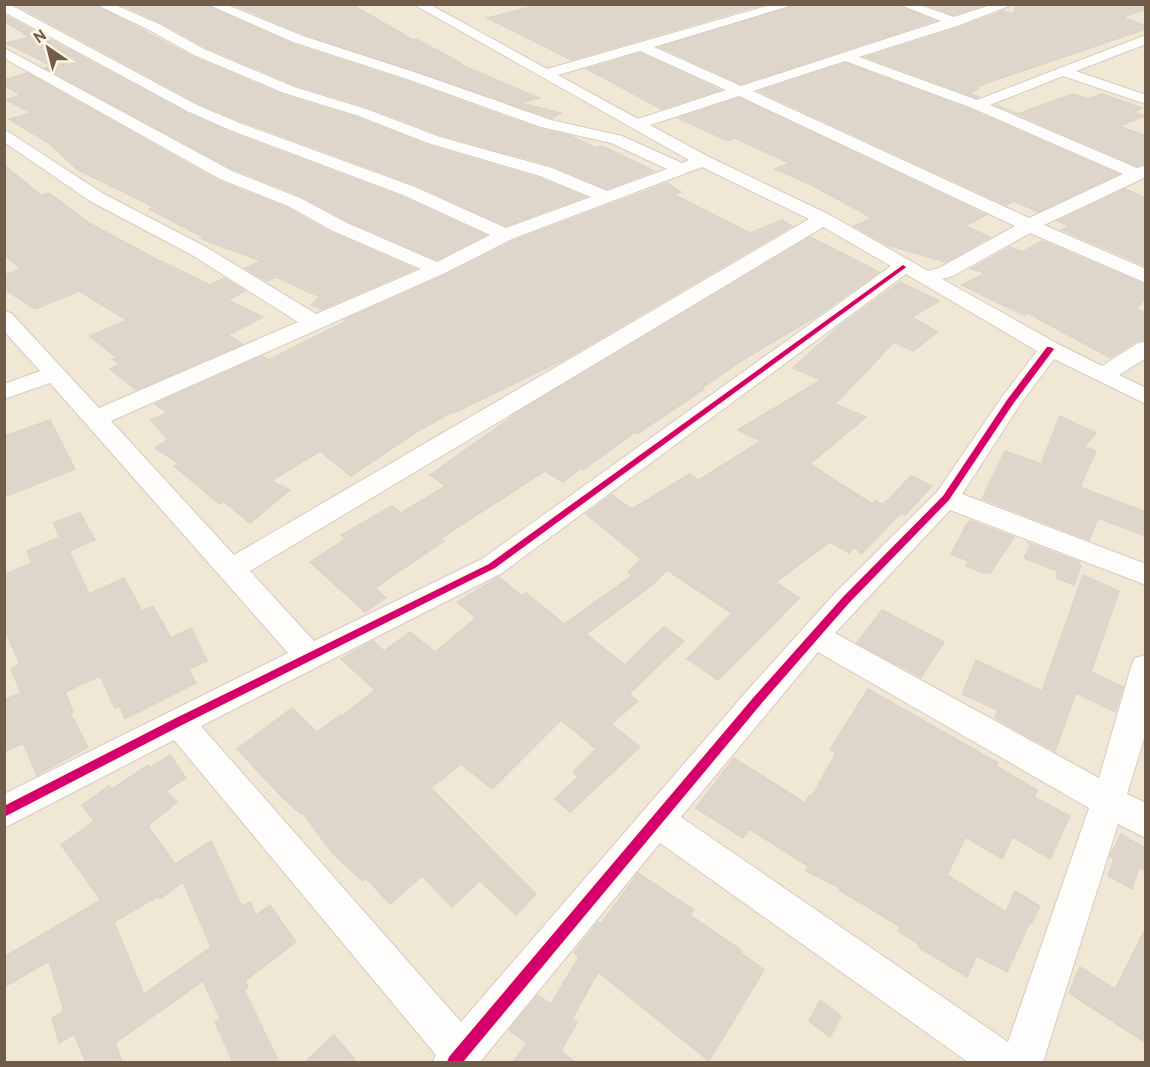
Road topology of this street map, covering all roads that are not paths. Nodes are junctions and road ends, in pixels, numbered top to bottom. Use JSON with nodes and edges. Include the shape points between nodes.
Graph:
{"nodes":[{"id":1,"x":102,"y":4,"type":"edge"},
{"id":2,"x":213,"y":4,"type":"edge"},
{"id":3,"x":419,"y":4,"type":"edge"},
{"id":4,"x":790,"y":4,"type":"edge"},
{"id":5,"x":904,"y":4,"type":"edge"},
{"id":6,"x":1008,"y":4,"type":"edge"},
{"id":7,"x":4,"y":7,"type":"edge"},
{"id":8,"x":955,"y":22,"type":"junction"},
{"id":9,"x":1146,"y":39,"type":"edge"},
{"id":10,"x":641,"y":46,"type":"junction"},
{"id":11,"x":4,"y":52,"type":"edge"},
{"id":12,"x":847,"y":57,"type":"junction"},
{"id":13,"x":1062,"y":71,"type":"junction"},
{"id":14,"x":544,"y":74,"type":"junction"},
{"id":15,"x":742,"y":91,"type":"junction"},
{"id":16,"x":1146,"y":100,"type":"edge"},
{"id":17,"x":977,"y":105,"type":"junction"},
{"id":18,"x":637,"y":124,"type":"junction"},
{"id":19,"x":4,"y":134,"type":"edge"},
{"id":20,"x":703,"y":161,"type":"junction"},
{"id":21,"x":682,"y":169,"type":"junction"},
{"id":22,"x":1141,"y":172,"type":"edge"},
{"id":23,"x":609,"y":198,"type":"junction"},
{"id":24,"x":823,"y":219,"type":"junction"},
{"id":25,"x":1028,"y":226,"type":"junction"},
{"id":26,"x":505,"y":235,"type":"junction"},
{"id":27,"x":438,"y":269,"type":"junction"},
{"id":28,"x":915,"y":272,"type":"junction"},
{"id":29,"x":1146,"y":277,"type":"edge"},
{"id":30,"x":4,"y":317,"type":"edge"},
{"id":31,"x":315,"y":323,"type":"junction"},
{"id":32,"x":1146,"y":348,"type":"edge"},
{"id":33,"x":1050,"y":349,"type":"junction"},
{"id":34,"x":56,"y":373,"type":"junction"},
{"id":35,"x":1102,"y":376,"type":"junction"},
{"id":36,"x":4,"y":392,"type":"edge"},
{"id":37,"x":1146,"y":397,"type":"edge"},
{"id":38,"x":96,"y":418,"type":"junction"},
{"id":39,"x":946,"y":498,"type":"junction"},
{"id":40,"x":232,"y":569,"type":"junction"},
{"id":41,"x":1146,"y":574,"type":"edge"},
{"id":42,"x":815,"y":636,"type":"junction"},
{"id":43,"x":310,"y":657,"type":"junction"},
{"id":44,"x":1146,"y":667,"type":"edge"},
{"id":45,"x":178,"y":722,"type":"junction"},
{"id":46,"x":1108,"y":799,"type":"junction"},
{"id":47,"x":4,"y":812,"type":"edge"},
{"id":48,"x":657,"y":821,"type":"junction"},
{"id":49,"x":1146,"y":822,"type":"edge"},
{"id":50,"x":458,"y":1058,"type":"edge"},
{"id":51,"x":1002,"y":1062,"type":"edge"},
{"id":52,"x":1022,"y":1062,"type":"edge"}],
"edges":[{"from":1,"to":23,"type":"street","via":[[289,90],[434,140],[546,172]]},
{"from":2,"to":21,"type":"street","via":[[298,39],[547,124],[616,139]]},
{"from":3,"to":14,"type":"street"},
{"from":4,"to":10,"type":"street"},
{"from":5,"to":8,"type":"street"},
{"from":6,"to":8,"type":"street"},
{"from":7,"to":26,"type":"street","via":[[192,108],[409,191]]},
{"from":8,"to":12,"type":"street"},
{"from":9,"to":13,"type":"street"},
{"from":10,"to":14,"type":"street"},
{"from":10,"to":15,"type":"street"},
{"from":11,"to":27,"type":"street","via":[[226,174]]},
{"from":12,"to":15,"type":"street"},
{"from":12,"to":17,"type":"street"},
{"from":13,"to":16,"type":"street"},
{"from":13,"to":17,"type":"street"},
{"from":14,"to":18,"type":"street"},
{"from":15,"to":18,"type":"street"},
{"from":15,"to":25,"type":"street"},
{"from":17,"to":22,"type":"street"},
{"from":18,"to":20,"type":"street"},
{"from":19,"to":31,"type":"street","via":[[96,197],[199,251]]},
{"from":20,"to":21,"type":"street"},
{"from":20,"to":24,"type":"street"},
{"from":21,"to":23,"type":"street"},
{"from":22,"to":25,"type":"street"},
{"from":23,"to":26,"type":"street"},
{"from":24,"to":28,"type":"street"},
{"from":24,"to":40,"type":"street"},
{"from":25,"to":28,"type":"street","via":[[946,272]]},
{"from":25,"to":29,"type":"street"},
{"from":26,"to":27,"type":"street"},
{"from":27,"to":31,"type":"street"},
{"from":28,"to":33,"type":"street"},
{"from":28,"to":43,"type":"street","via":[[492,566]]},
{"from":30,"to":34,"type":"street"},
{"from":31,"to":38,"type":"street"},
{"from":32,"to":35,"type":"street"},
{"from":33,"to":35,"type":"street"},
{"from":33,"to":39,"type":"street"},
{"from":34,"to":36,"type":"street"},
{"from":34,"to":38,"type":"street"},
{"from":35,"to":37,"type":"street"},
{"from":38,"to":40,"type":"street"},
{"from":39,"to":41,"type":"street"},
{"from":39,"to":42,"type":"street"},
{"from":40,"to":43,"type":"street"},
{"from":42,"to":46,"type":"street"},
{"from":42,"to":48,"type":"street"},
{"from":43,"to":45,"type":"street"},
{"from":44,"to":46,"type":"street"},
{"from":45,"to":47,"type":"street"},
{"from":45,"to":50,"type":"street"},
{"from":46,"to":49,"type":"street"},
{"from":46,"to":52,"type":"street"},
{"from":48,"to":50,"type":"street"},
{"from":48,"to":51,"type":"street"}]}
